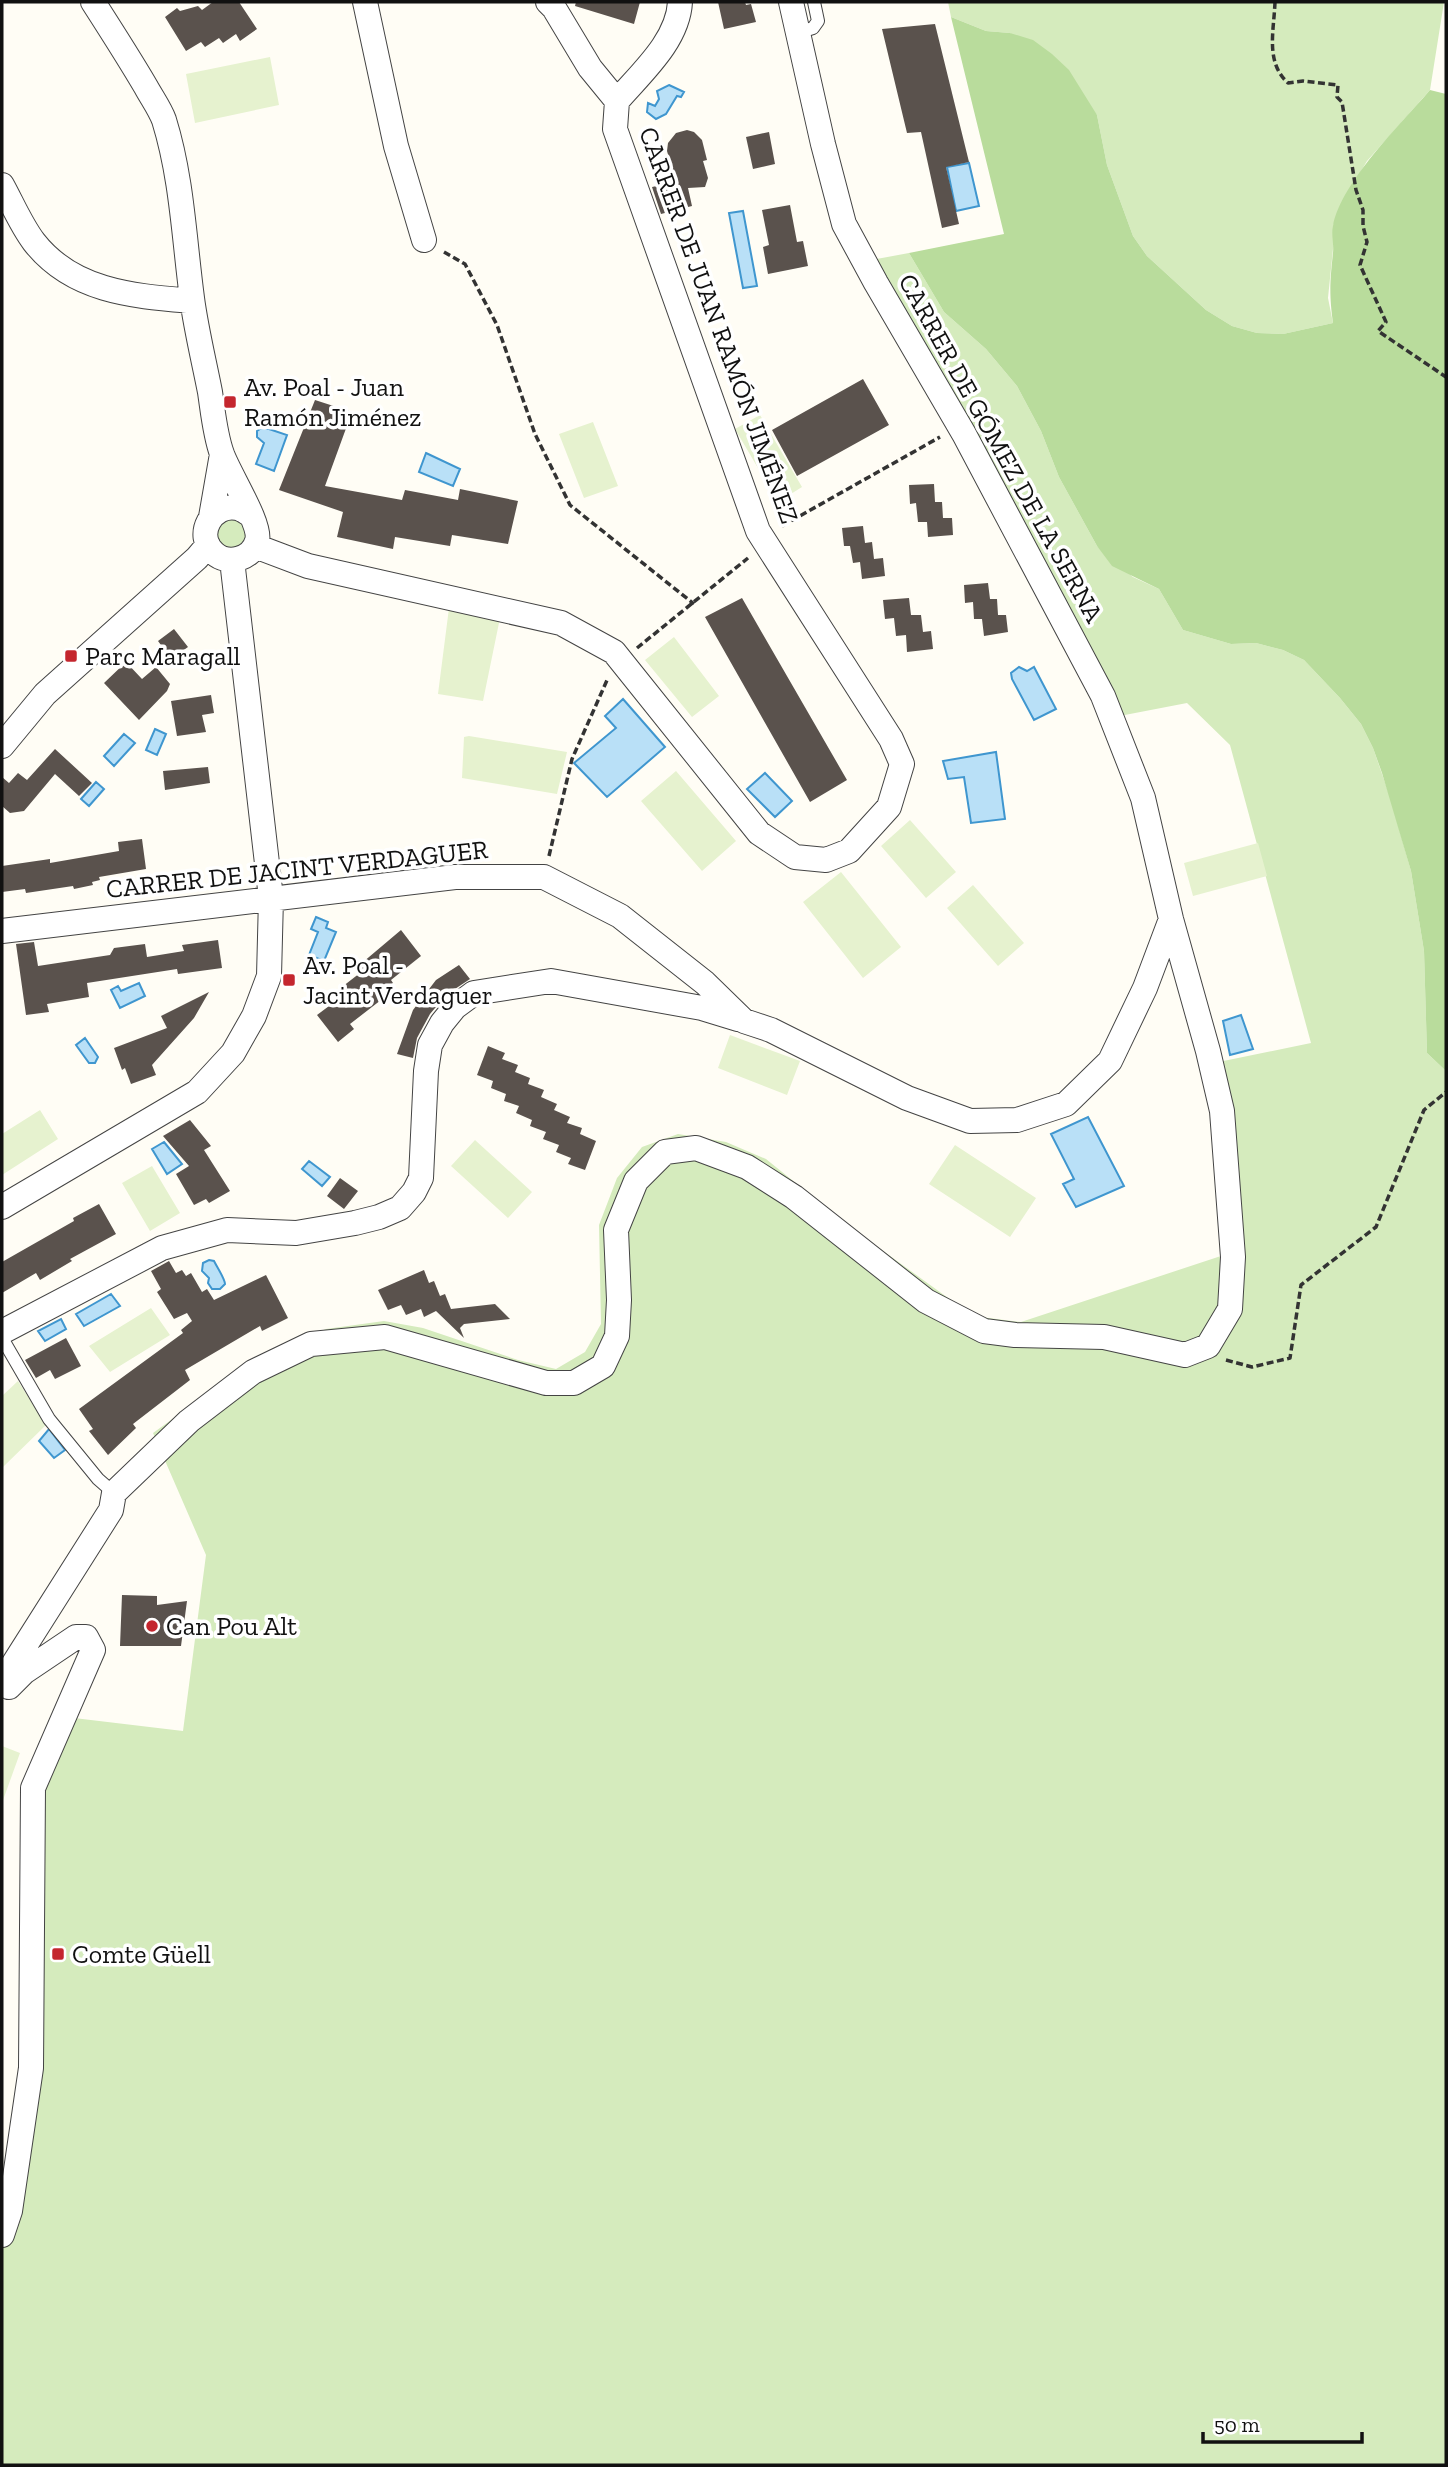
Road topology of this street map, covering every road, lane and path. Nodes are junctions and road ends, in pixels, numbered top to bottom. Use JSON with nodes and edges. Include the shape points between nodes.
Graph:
{"nodes":[{"id":1,"x":93,"y":2,"type":"edge"},
{"id":2,"x":365,"y":2,"type":"edge"},
{"id":3,"x":548,"y":2,"type":"edge"},
{"id":4,"x":680,"y":2,"type":"edge"},
{"id":5,"x":792,"y":2,"type":"edge"},
{"id":6,"x":814,"y":2,"type":"edge"},
{"id":7,"x":1275,"y":2,"type":"edge"},
{"id":8,"x":797,"y":33,"type":"junction"},
{"id":9,"x":617,"y":101,"type":"junction"},
{"id":10,"x":2,"y":185,"type":"edge"},
{"id":11,"x":424,"y":240,"type":"joint"},
{"id":12,"x":192,"y":301,"type":"junction"},
{"id":13,"x":1446,"y":377,"type":"edge"},
{"id":14,"x":960,"y":426,"type":"junction"},
{"id":15,"x":222,"y":454,"type":"junction"},
{"id":16,"x":251,"y":515,"type":"junction"},
{"id":17,"x":211,"y":517,"type":"junction"},
{"id":18,"x":764,"y":541,"type":"junction"},
{"id":19,"x":208,"y":545,"type":"junction"},
{"id":20,"x":255,"y":546,"type":"junction"},
{"id":21,"x":232,"y":560,"type":"junction"},
{"id":22,"x":694,"y":604,"type":"junction"},
{"id":23,"x":622,"y":662,"type":"junction"},
{"id":24,"x":2,"y":746,"type":"edge"},
{"id":25,"x":544,"y":877,"type":"junction"},
{"id":26,"x":271,"y":898,"type":"junction"},
{"id":27,"x":1171,"y":919,"type":"junction"},
{"id":28,"x":2,"y":932,"type":"edge"},
{"id":29,"x":744,"y":1021,"type":"junction"},
{"id":30,"x":1446,"y":1092,"type":"edge"},
{"id":31,"x":2,"y":1207,"type":"edge"},
{"id":32,"x":2,"y":1332,"type":"edge"},
{"id":33,"x":2,"y":1338,"type":"edge"},
{"id":34,"x":1194,"y":1352,"type":"junction"},
{"id":35,"x":114,"y":1493,"type":"junction"},
{"id":36,"x":2,"y":1682,"type":"edge"},
{"id":37,"x":2,"y":1693,"type":"edge"},
{"id":38,"x":2,"y":2235,"type":"edge"}],
"edges":[{"from":1,"to":12,"type":"street","via":[[163,117],[180,184]]},
{"from":2,"to":11,"type":"street","via":[[396,146]]},
{"from":3,"to":9,"type":"street","name":"CARRER DE JUAN RAMÓN JIMÉNEZ"},
{"from":4,"to":9,"type":"street","via":[[679,14],[654,61]]},
{"from":5,"to":8,"type":"street","name":"CARRER DE GÓMEZ DE LA SERNA"},
{"from":6,"to":8,"type":"lane","via":[[818,21],[813,28]]},
{"from":7,"to":13,"type":"path","via":[[1273,57],[1277,73],[1287,83],[1338,85],[1367,242],[1360,265],[1386,322],[1378,331]]},
{"from":8,"to":14,"type":"street","name":"CARRER DE GÓMEZ DE LA SERNA","via":[[844,224]]},
{"from":9,"to":18,"type":"street","name":"CARRER DE JUAN RAMÓN JIMÉNEZ","via":[[615,129]]},
{"from":10,"to":12,"type":"street","via":[[34,242],[63,271],[100,289]]},
{"from":11,"to":22,"type":"path","via":[[465,264],[497,325],[535,434],[570,505]]},
{"from":12,"to":15,"type":"street"},
{"from":14,"to":18,"type":"path"},
{"from":14,"to":27,"type":"street","name":"CARRER DE GÓMEZ DE LA SERNA","via":[[1103,696],[1143,798]]},
{"from":15,"to":16,"type":"street"},
{"from":15,"to":17,"type":"street"},
{"from":16,"to":17,"type":"street","via":[[239,508],[223,508]]},
{"from":16,"to":20,"type":"street","via":[[258,533]]},
{"from":17,"to":19,"type":"street","via":[[206,525]]},
{"from":18,"to":22,"type":"path"},
{"from":18,"to":23,"type":"street","name":"CARRER DE JUAN RAMÓN JIMÉNEZ","via":[[891,739],[902,764],[889,807],[849,851],[826,860],[795,857],[759,832]]},
{"from":19,"to":21,"type":"street","via":[[222,558]]},
{"from":19,"to":24,"type":"street","via":[[45,694]]},
{"from":20,"to":21,"type":"street","via":[[246,556]]},
{"from":20,"to":23,"type":"street","name":"CARRER DE JUAN RAMÓN JIMÉNEZ","via":[[308,566],[561,623],[614,652]]},
{"from":21,"to":26,"type":"street"},
{"from":22,"to":23,"type":"path"},
{"from":23,"to":25,"type":"path","via":[[610,673],[572,759]]},
{"from":25,"to":26,"type":"street","name":"CARRER DE JACINT VERDAGUER","via":[[455,877]]},
{"from":25,"to":29,"type":"street","name":"CARRER DE JACINT VERDAGUER","via":[[620,916],[705,983]]},
{"from":26,"to":28,"type":"street","name":"CARRER DE JACINT VERDAGUER"},
{"from":26,"to":31,"type":"street","via":[[269,976],[233,1053],[197,1092]]},
{"from":27,"to":29,"type":"street","name":"CARRER DE JACINT VERDAGUER","via":[[1110,1061],[1066,1104],[1017,1120],[970,1121],[907,1098]]},
{"from":27,"to":34,"type":"street","name":"CARRER DE GÓMEZ DE LA SERNA","via":[[1222,1111],[1233,1257],[1230,1309],[1208,1346]]},
{"from":29,"to":32,"type":"street","via":[[702,1008],[551,981],[474,993],[455,1007],[430,1045],[421,1178],[400,1209],[355,1223],[296,1233],[227,1230],[201,1235],[162,1248]]},
{"from":30,"to":34,"type":"path","via":[[1424,1110],[1376,1227],[1301,1285],[1290,1358],[1252,1367]]},
{"from":33,"to":35,"type":"lane","via":[[49,1419]]},
{"from":34,"to":35,"type":"street","via":[[1185,1355],[1104,1337],[984,1331],[926,1301],[747,1167],[696,1148],[665,1152],[636,1181],[616,1230],[617,1336],[603,1366],[574,1383],[546,1383],[384,1337],[312,1344],[253,1372],[189,1421]]},
{"from":35,"to":36,"type":"street","via":[[110,1510]]},
{"from":37,"to":38,"type":"street","via":[[76,1637],[86,1637],[93,1650],[33,1788],[31,2068],[10,2211]]}]}
